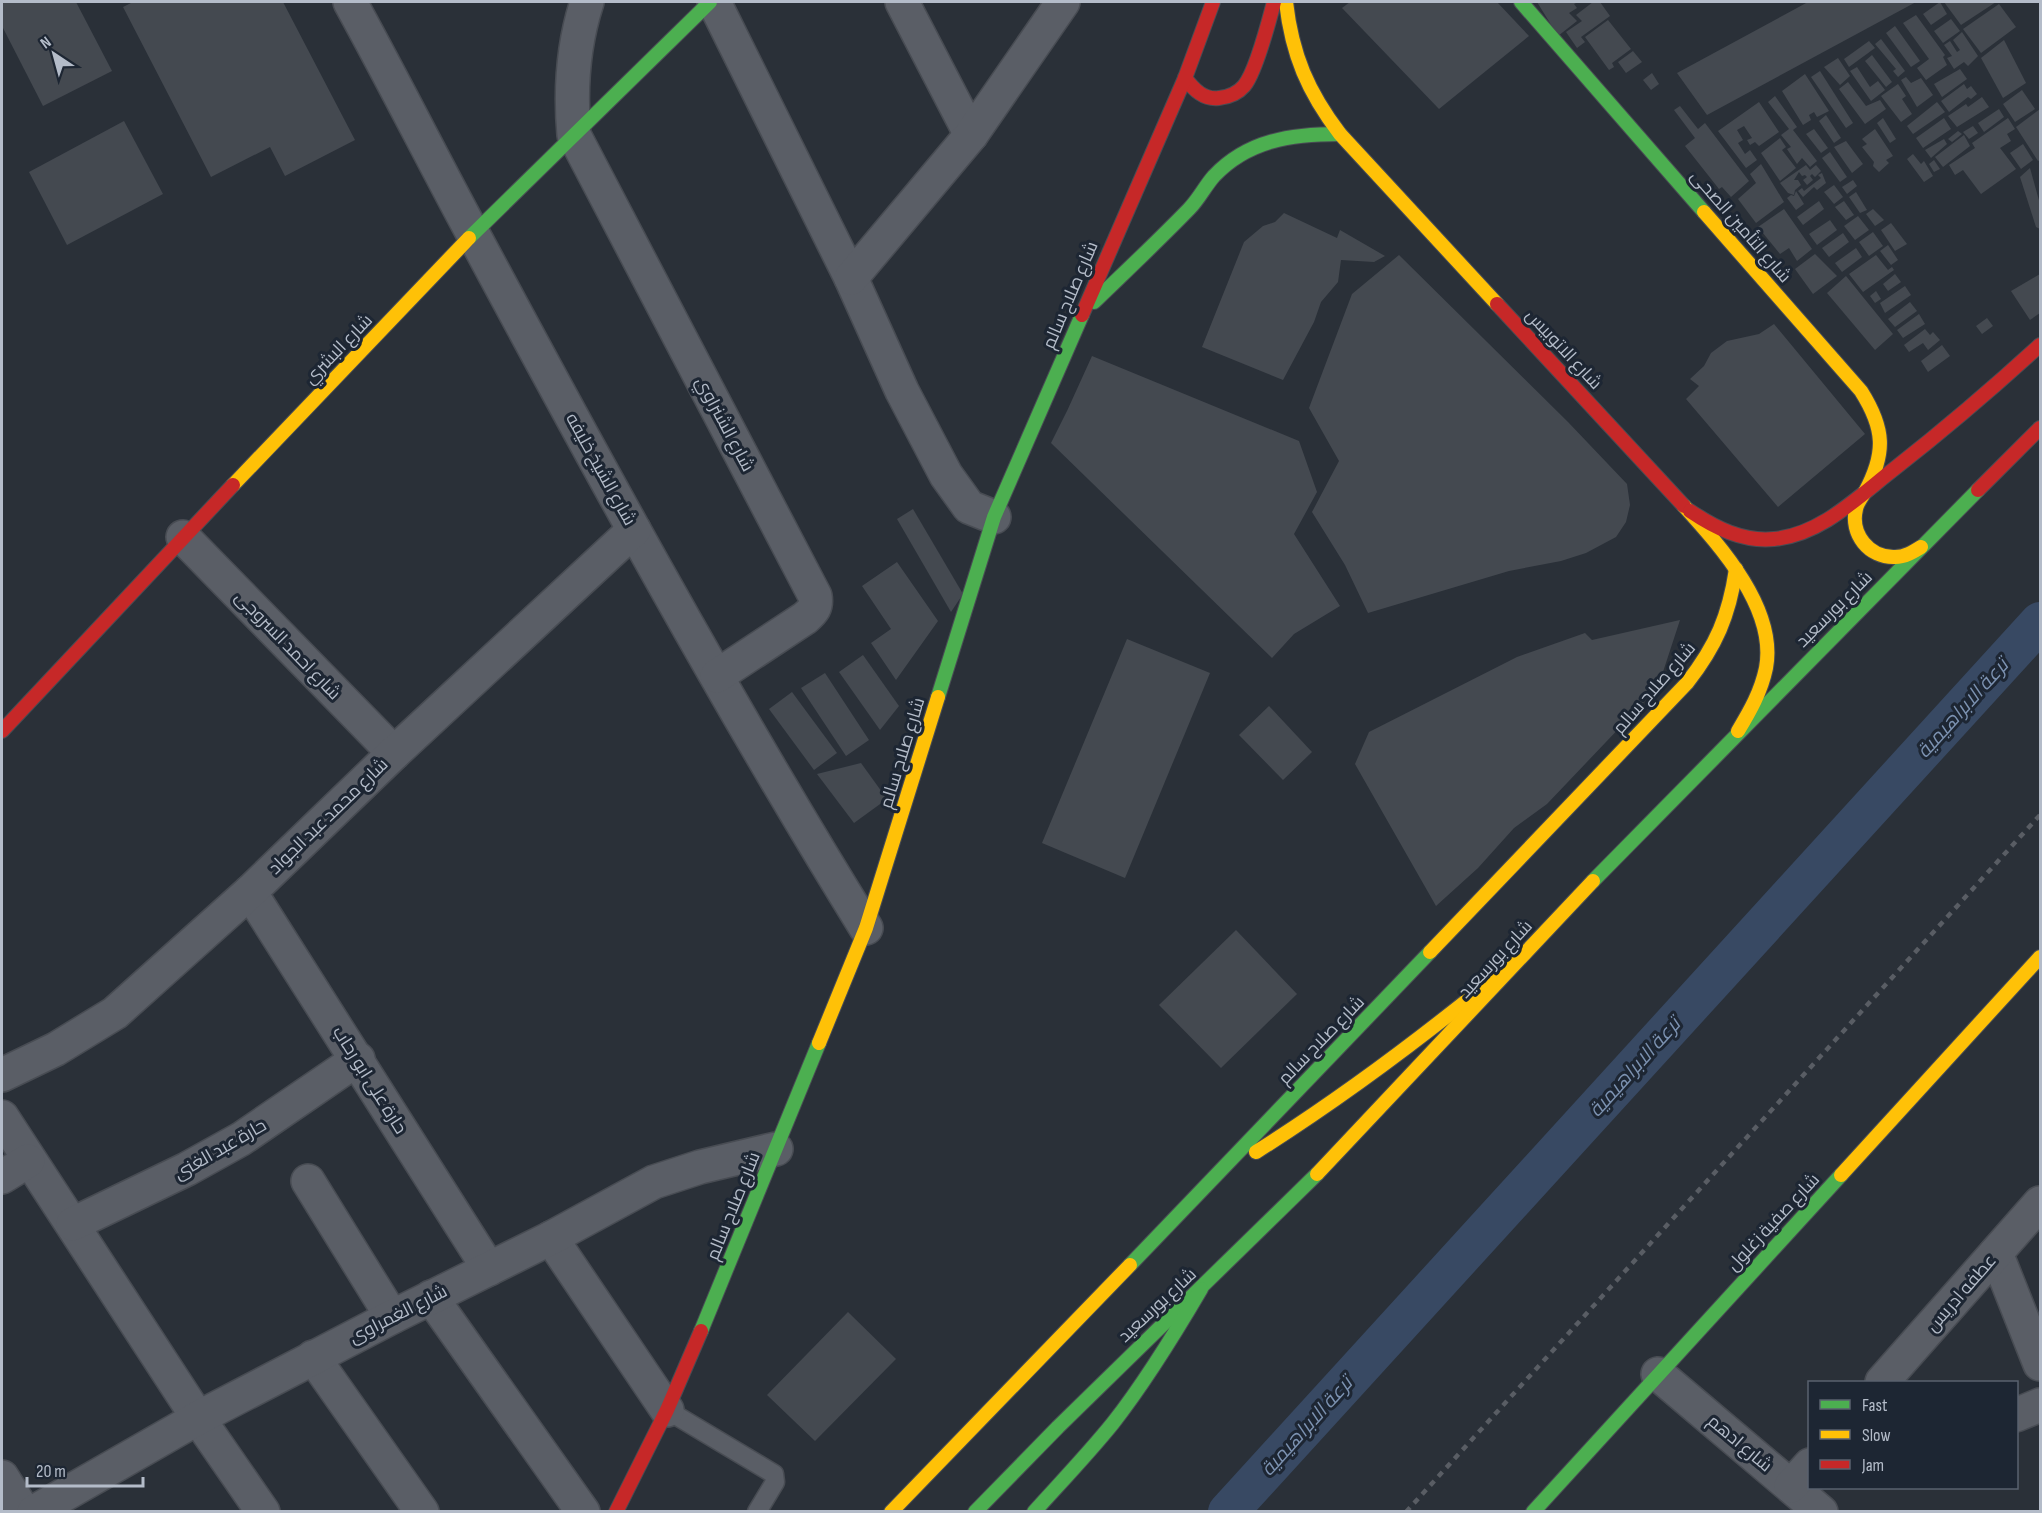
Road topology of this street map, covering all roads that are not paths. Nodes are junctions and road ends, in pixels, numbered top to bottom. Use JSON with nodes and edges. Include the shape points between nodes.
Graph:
{"nodes":[{"id":1,"x":588,"y":2,"type":"edge"},
{"id":2,"x":710,"y":2,"type":"edge"},
{"id":3,"x":714,"y":2,"type":"edge"},
{"id":4,"x":903,"y":2,"type":"edge"},
{"id":5,"x":1063,"y":2,"type":"edge"},
{"id":6,"x":1214,"y":2,"type":"edge"},
{"id":7,"x":1274,"y":2,"type":"edge"},
{"id":8,"x":1286,"y":2,"type":"edge"},
{"id":9,"x":1521,"y":2,"type":"edge"},
{"id":10,"x":360,"y":6,"type":"edge"},
{"id":11,"x":1185,"y":78,"type":"junction"},
{"id":12,"x":1340,"y":134,"type":"junction"},
{"id":13,"x":574,"y":135,"type":"junction"},
{"id":14,"x":971,"y":135,"type":"junction"},
{"id":15,"x":473,"y":234,"type":"junction"},
{"id":16,"x":851,"y":278,"type":"junction"},
{"id":17,"x":1081,"y":315,"type":"junction"},
{"id":18,"x":2040,"y":345,"type":"edge"},
{"id":19,"x":2040,"y":428,"type":"edge"},
{"id":20,"x":1865,"y":492,"type":"junction"},
{"id":21,"x":1686,"y":508,"type":"junction"},
{"id":22,"x":994,"y":517,"type":"junction"},
{"id":23,"x":634,"y":530,"type":"junction"},
{"id":24,"x":183,"y":537,"type":"junction"},
{"id":25,"x":1925,"y":543,"type":"junction"},
{"id":26,"x":1736,"y":569,"type":"junction"},
{"id":27,"x":717,"y":676,"type":"junction"},
{"id":28,"x":2,"y":731,"type":"edge"},
{"id":29,"x":1738,"y":731,"type":"junction"},
{"id":30,"x":394,"y":753,"type":"junction"},
{"id":31,"x":250,"y":892,"type":"junction"},
{"id":32,"x":866,"y":928,"type":"junction"},
{"id":33,"x":1525,"y":953,"type":"junction"},
{"id":34,"x":2040,"y":957,"type":"edge"},
{"id":35,"x":358,"y":1059,"type":"junction"},
{"id":36,"x":2,"y":1075,"type":"edge"},
{"id":37,"x":2,"y":1117,"type":"edge"},
{"id":38,"x":776,"y":1149,"type":"junction"},
{"id":39,"x":15,"y":1169,"type":"edge"},
{"id":40,"x":1218,"y":1174,"type":"junction"},
{"id":41,"x":308,"y":1181,"type":"dead end"},
{"id":42,"x":2040,"y":1203,"type":"edge"},
{"id":43,"x":73,"y":1224,"type":"junction"},
{"id":44,"x":551,"y":1238,"type":"junction"},
{"id":45,"x":1996,"y":1253,"type":"junction"},
{"id":46,"x":489,"y":1269,"type":"junction"},
{"id":47,"x":1201,"y":1289,"type":"junction"},
{"id":48,"x":431,"y":1297,"type":"junction"},
{"id":49,"x":392,"y":1317,"type":"junction"},
{"id":50,"x":313,"y":1358,"type":"junction"},
{"id":51,"x":2040,"y":1364,"type":"edge"},
{"id":52,"x":1658,"y":1374,"type":"junction"},
{"id":53,"x":1884,"y":1381,"type":"edge"},
{"id":54,"x":2040,"y":1406,"type":"edge"},
{"id":55,"x":667,"y":1410,"type":"junction"},
{"id":56,"x":2018,"y":1414,"type":"edge"},
{"id":57,"x":198,"y":1418,"type":"junction"},
{"id":58,"x":2,"y":1477,"type":"edge"},
{"id":59,"x":1811,"y":1494,"type":"edge"},
{"id":60,"x":1546,"y":1506,"type":"edge"},
{"id":61,"x":624,"y":1509,"type":"edge"},
{"id":62,"x":24,"y":1512,"type":"edge"},
{"id":63,"x":34,"y":1512,"type":"edge"},
{"id":64,"x":263,"y":1512,"type":"edge"},
{"id":65,"x":422,"y":1512,"type":"edge"},
{"id":66,"x":583,"y":1512,"type":"edge"},
{"id":67,"x":757,"y":1512,"type":"edge"},
{"id":68,"x":891,"y":1512,"type":"edge"},
{"id":69,"x":975,"y":1512,"type":"edge"},
{"id":70,"x":1034,"y":1512,"type":"edge"}],
"edges":[{"from":1,"to":13,"type":"street","via":[[573,71]]},
{"from":2,"to":13,"type":"main road","name":"شارع البشري"},
{"from":3,"to":16,"type":"street"},
{"from":4,"to":14,"type":"street"},
{"from":5,"to":14,"type":"street"},
{"from":6,"to":11,"type":"main road","name":"شارع صلاح سالم"},
{"from":7,"to":11,"type":"main road","via":[[1251,72],[1238,92],[1213,99],[1192,88]]},
{"from":8,"to":12,"type":"main road","name":"شارع الاتوبيس","via":[[1294,53],[1305,82]]},
{"from":9,"to":20,"type":"main road","name":"شارع التأمين الصحى","via":[[1872,406],[1882,440],[1880,459]]},
{"from":10,"to":15,"type":"street","name":"شارع الشيخ خليفه"},
{"from":11,"to":17,"type":"main road","name":"شارع صلاح سالم"},
{"from":12,"to":17,"type":"main road","via":[[1284,136],[1257,144],[1234,158],[1214,176],[1192,206]]},
{"from":12,"to":21,"type":"main road","name":"شارع الاتوبيس"},
{"from":13,"to":15,"type":"main road","name":"شارع البشري"},
{"from":13,"to":27,"type":"street","name":"شارع الشنراوي","via":[[815,596],[813,611],[805,618]]},
{"from":14,"to":16,"type":"street"},
{"from":15,"to":23,"type":"street","name":"شارع الشيخ خليفه"},
{"from":15,"to":24,"type":"main road","name":"شارع البشري"},
{"from":16,"to":22,"type":"street","via":[[902,391],[946,475],[969,507]]},
{"from":17,"to":22,"type":"main road","name":"شارع صلاح سالم"},
{"from":18,"to":20,"type":"main road"},
{"from":19,"to":25,"type":"main road","name":"شارع بورسعيد"},
{"from":20,"to":21,"type":"main road","via":[[1812,530],[1786,538],[1759,540],[1732,535]]},
{"from":20,"to":25,"type":"main road","name":"شارع التأمين الصحى","via":[[1856,508],[1856,526],[1862,543],[1876,554],[1893,559],[1911,555]]},
{"from":21,"to":26,"type":"main road","name":"شارع الاتوبيس"},
{"from":22,"to":32,"type":"main road","name":"شارع صلاح سالم"},
{"from":23,"to":27,"type":"street","name":"شارع الشيخ خليفه"},
{"from":23,"to":30,"type":"street","name":"شارع محمد عبد الجواد"},
{"from":24,"to":28,"type":"main road","name":"شارع البشري"},
{"from":24,"to":30,"type":"street","name":"شارع احمد السروجى"},
{"from":25,"to":29,"type":"main road","name":"شارع بورسعيد"},
{"from":26,"to":29,"type":"main road","name":"شارع الاتوبيس","via":[[1761,613],[1767,646],[1763,687]]},
{"from":26,"to":40,"type":"main road","name":"شارع صلاح سالم","via":[[1723,630],[1687,683]]},
{"from":27,"to":32,"type":"street","name":"شارع الشيخ خليفه","via":[[787,801]]},
{"from":29,"to":33,"type":"main road","name":"شارع بورسعيد"},
{"from":30,"to":31,"type":"street","name":"شارع محمد عبد الجواد"},
{"from":31,"to":35,"type":"street","name":"حارة على ابو رحاب"},
{"from":31,"to":36,"type":"street","name":"شارع محمد عبد الجواد","via":[[115,1013],[56,1049]]},
{"from":32,"to":38,"type":"main road","name":"شارع صلاح سالم"},
{"from":33,"to":40,"type":"main road","via":[[1378,1072],[1299,1126]]},
{"from":33,"to":47,"type":"main road","name":"شارع بورسعيد","via":[[1420,1068]]},
{"from":34,"to":52,"type":"main road","name":"شارع صفية زغلول"},
{"from":35,"to":43,"type":"street","name":"حارة عبد الغنى","via":[[241,1139]]},
{"from":35,"to":46,"type":"street","name":"حارة على ابو رحاب"},
{"from":37,"to":39,"type":"street"},
{"from":38,"to":44,"type":"street","name":"شارع الغمراوى","via":[[654,1182]]},
{"from":38,"to":55,"type":"main road","name":"شارع صلاح سالم"},
{"from":39,"to":43,"type":"street"},
{"from":40,"to":68,"type":"main road","name":"شارع صلاح سالم"},
{"from":41,"to":49,"type":"street"},
{"from":42,"to":45,"type":"street","name":"عطفه ادريس"},
{"from":43,"to":57,"type":"street"},
{"from":44,"to":46,"type":"street","name":"شارع الغمراوى"},
{"from":44,"to":55,"type":"street"},
{"from":45,"to":51,"type":"street"},
{"from":45,"to":53,"type":"street","name":"عطفه ادريس"},
{"from":46,"to":48,"type":"street","name":"شارع الغمراوى"},
{"from":47,"to":69,"type":"main road","name":"شارع بورسعيد","via":[[1070,1413]]},
{"from":47,"to":70,"type":"main road","via":[[1136,1392]]},
{"from":48,"to":49,"type":"street","name":"شارع الغمراوى"},
{"from":48,"to":66,"type":"street"},
{"from":49,"to":50,"type":"street","name":"شارع الغمراوى"},
{"from":50,"to":57,"type":"street","name":"شارع الغمراوى"},
{"from":50,"to":65,"type":"street"},
{"from":52,"to":59,"type":"street","name":"شارع ادهم"},
{"from":52,"to":60,"type":"main road","name":"شارع صفية زغلول"},
{"from":54,"to":56,"type":"street"},
{"from":55,"to":61,"type":"main road","name":"شارع صلاح سالم"},
{"from":55,"to":67,"type":"lane","via":[[774,1474],[775,1482]]},
{"from":57,"to":63,"type":"street","name":"شارع الغمراوى"},
{"from":57,"to":64,"type":"street"},
{"from":58,"to":62,"type":"street"}]}
